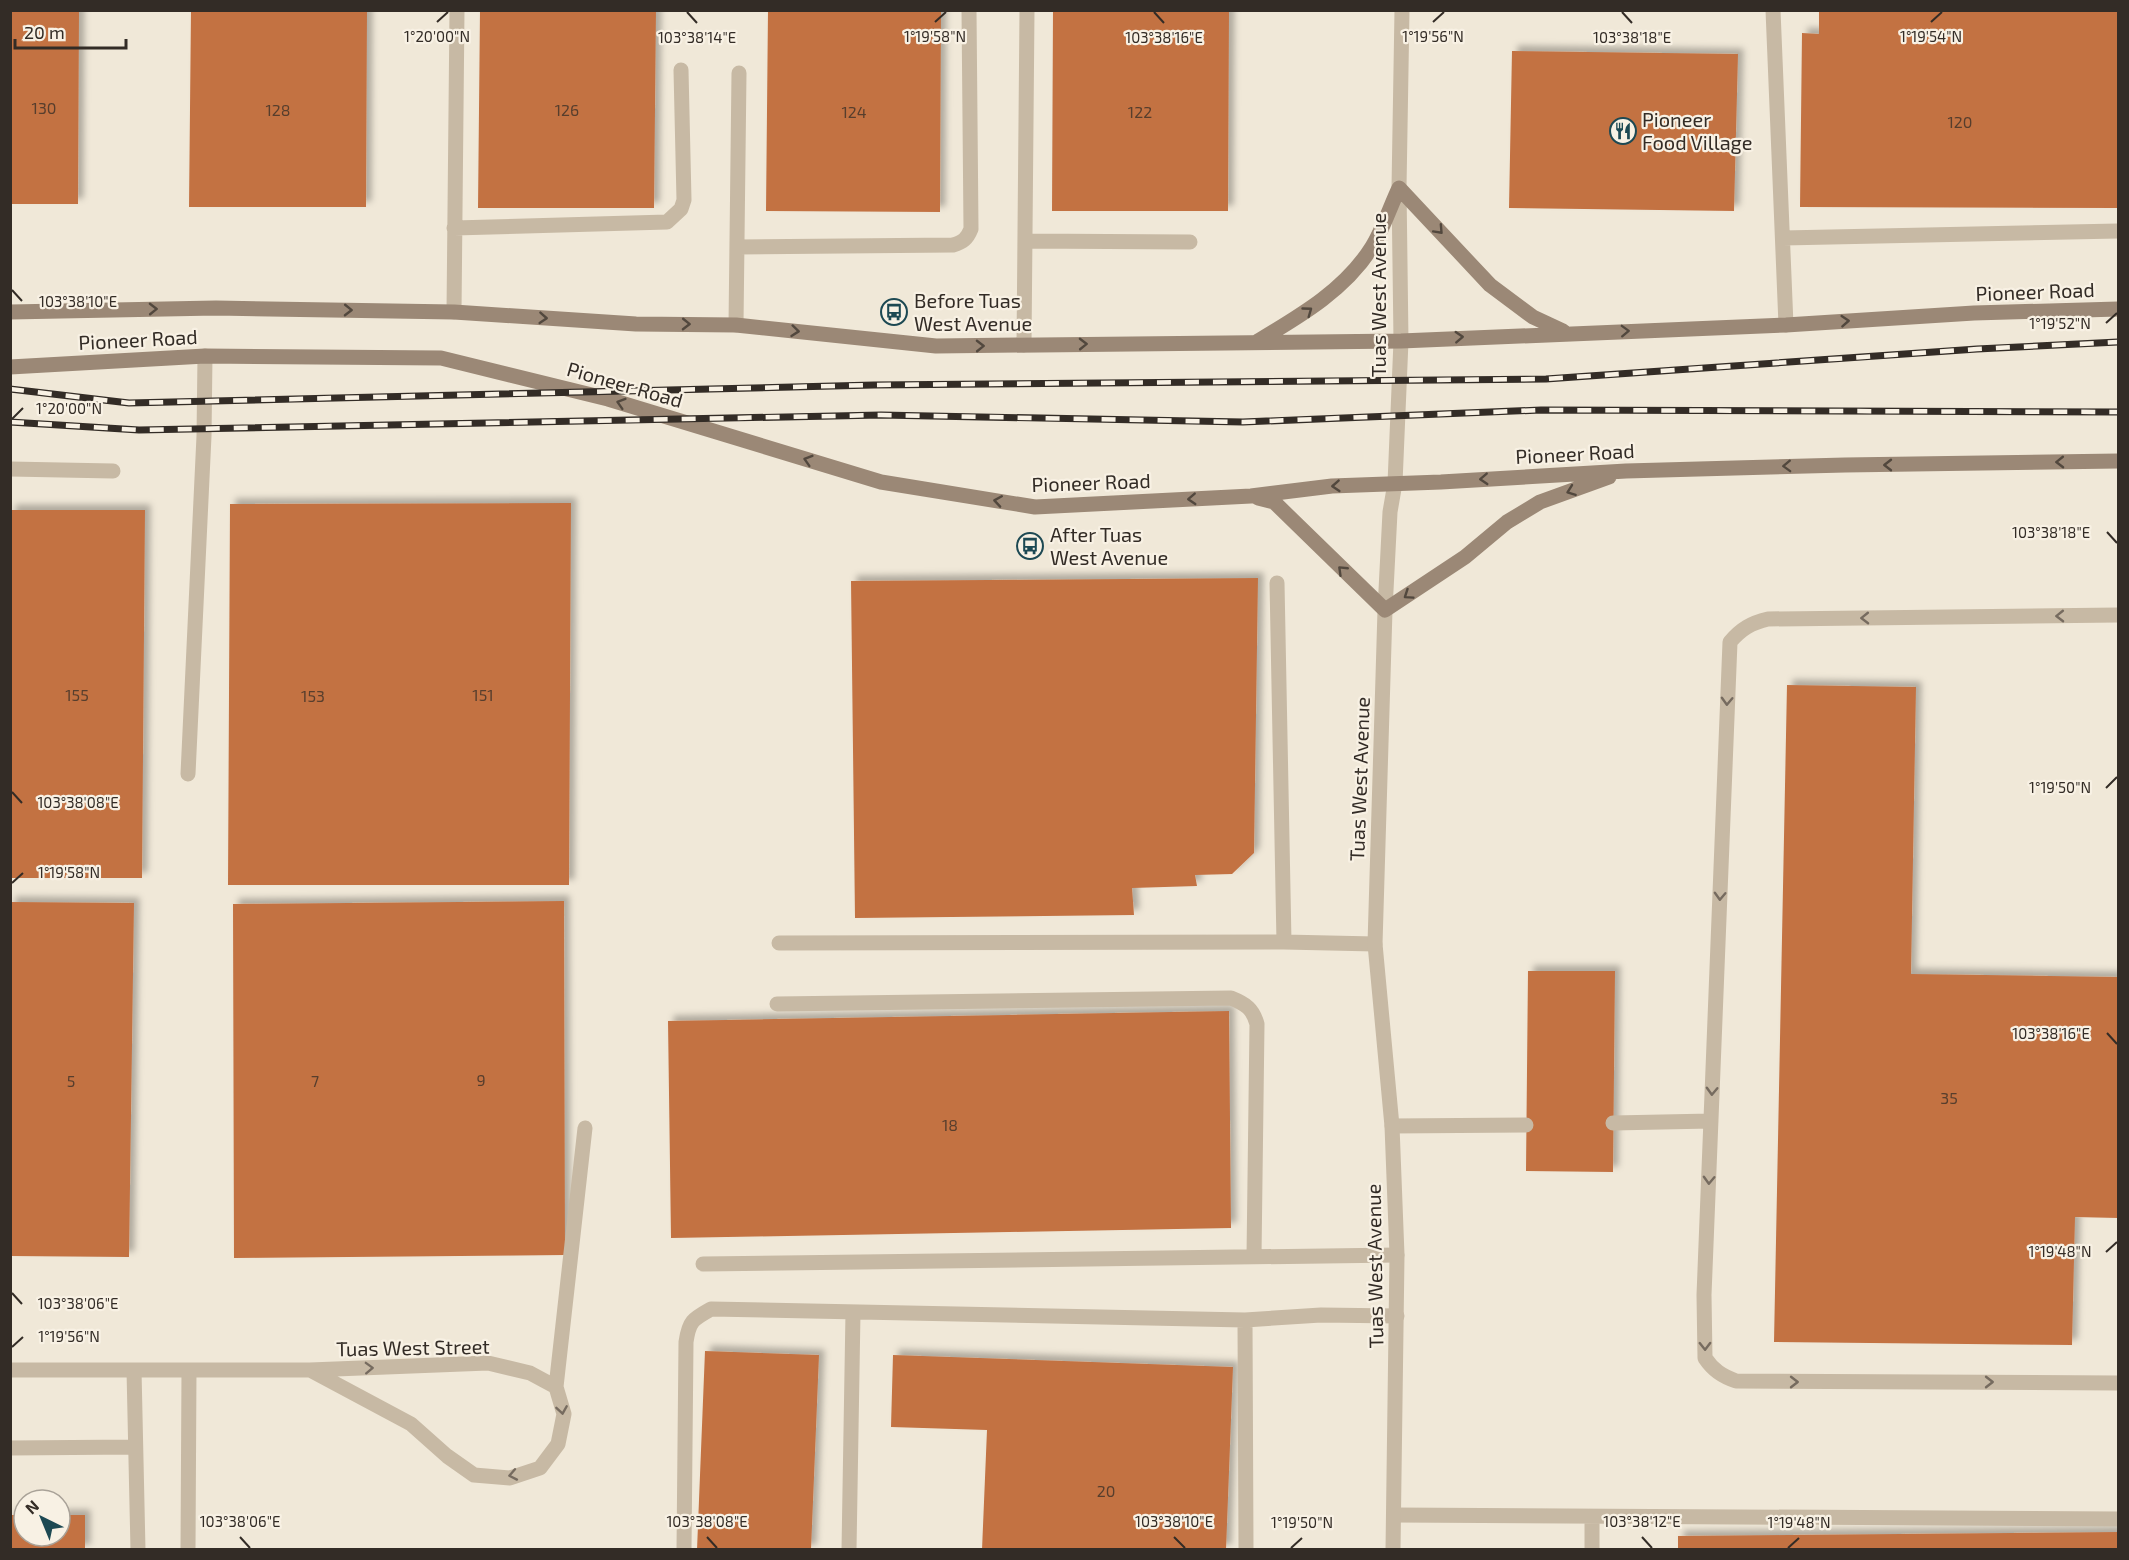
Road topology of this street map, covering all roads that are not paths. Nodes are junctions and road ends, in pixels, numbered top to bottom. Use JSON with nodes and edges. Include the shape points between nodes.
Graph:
{"nodes":[{"id":1,"x":457,"y":10,"type":"edge"},
{"id":2,"x":969,"y":10,"type":"edge"},
{"id":3,"x":1027,"y":10,"type":"edge"},
{"id":4,"x":1402,"y":10,"type":"edge"},
{"id":5,"x":1773,"y":10,"type":"edge"},
{"id":6,"x":681,"y":70,"type":"dead end"},
{"id":7,"x":739,"y":73,"type":"dead end"},
{"id":8,"x":1399,"y":188,"type":"junction"},
{"id":9,"x":454,"y":228,"type":"junction"},
{"id":10,"x":2118,"y":231,"type":"edge"},
{"id":11,"x":1783,"y":238,"type":"junction"},
{"id":12,"x":1025,"y":241,"type":"junction"},
{"id":13,"x":1190,"y":242,"type":"dead end"},
{"id":14,"x":738,"y":247,"type":"junction"},
{"id":15,"x":2118,"y":309,"type":"edge"},
{"id":16,"x":10,"y":312,"type":"edge"},
{"id":17,"x":454,"y":312,"type":"junction"},
{"id":18,"x":736,"y":325,"type":"junction"},
{"id":19,"x":1786,"y":325,"type":"junction"},
{"id":20,"x":1566,"y":333,"type":"junction"},
{"id":21,"x":1258,"y":341,"type":"junction"},
{"id":22,"x":1401,"y":341,"type":"junction"},
{"id":23,"x":1024,"y":345,"type":"junction"},
{"id":24,"x":206,"y":356,"type":"junction"},
{"id":25,"x":10,"y":367,"type":"edge"},
{"id":26,"x":2118,"y":461,"type":"edge"},
{"id":27,"x":10,"y":469,"type":"edge"},
{"id":28,"x":112,"y":471,"type":"dead end"},
{"id":29,"x":1626,"y":471,"type":"junction"},
{"id":30,"x":1395,"y":483,"type":"junction"},
{"id":31,"x":1251,"y":496,"type":"junction"},
{"id":32,"x":1277,"y":583,"type":"dead end"},
{"id":33,"x":1385,"y":610,"type":"junction"},
{"id":34,"x":2118,"y":615,"type":"edge"},
{"id":35,"x":188,"y":774,"type":"dead end"},
{"id":36,"x":1284,"y":942,"type":"junction"},
{"id":37,"x":779,"y":943,"type":"dead end"},
{"id":38,"x":1376,"y":944,"type":"junction"},
{"id":39,"x":777,"y":1004,"type":"dead end"},
{"id":40,"x":1711,"y":1121,"type":"junction"},
{"id":41,"x":1613,"y":1123,"type":"dead end"},
{"id":42,"x":1526,"y":1125,"type":"dead end"},
{"id":43,"x":1392,"y":1126,"type":"junction"},
{"id":44,"x":585,"y":1128,"type":"dead end"},
{"id":45,"x":1397,"y":1255,"type":"junction"},
{"id":46,"x":1254,"y":1256,"type":"junction"},
{"id":47,"x":703,"y":1264,"type":"dead end"},
{"id":48,"x":853,"y":1312,"type":"junction"},
{"id":49,"x":1397,"y":1317,"type":"junction"},
{"id":50,"x":1245,"y":1320,"type":"junction"},
{"id":51,"x":10,"y":1370,"type":"edge"},
{"id":52,"x":134,"y":1370,"type":"junction"},
{"id":53,"x":189,"y":1370,"type":"junction"},
{"id":54,"x":310,"y":1370,"type":"junction"},
{"id":55,"x":2118,"y":1383,"type":"edge"},
{"id":56,"x":556,"y":1388,"type":"junction"},
{"id":57,"x":10,"y":1448,"type":"edge"},
{"id":58,"x":135,"y":1448,"type":"junction"},
{"id":59,"x":1394,"y":1515,"type":"junction"},
{"id":60,"x":1592,"y":1517,"type":"junction"},
{"id":61,"x":2118,"y":1519,"type":"edge"},
{"id":62,"x":138,"y":1550,"type":"edge"},
{"id":63,"x":188,"y":1550,"type":"edge"},
{"id":64,"x":684,"y":1550,"type":"edge"},
{"id":65,"x":849,"y":1550,"type":"edge"},
{"id":66,"x":1246,"y":1550,"type":"edge"},
{"id":67,"x":1393,"y":1550,"type":"edge"},
{"id":68,"x":1592,"y":1550,"type":"edge"}],
"edges":[{"from":1,"to":9,"type":"street"},
{"from":2,"to":14,"type":"street","via":[[968,237],[953,245]]},
{"from":3,"to":12,"type":"street"},
{"from":4,"to":8,"type":"street","name":"Tuas West Avenue"},
{"from":5,"to":11,"type":"street"},
{"from":6,"to":9,"type":"street","via":[[684,200],[668,222]]},
{"from":7,"to":14,"type":"street"},
{"from":8,"to":20,"type":"street","one_way":true,"via":[[1490,285],[1533,317]]},
{"from":21,"to":8,"type":"street","one_way":true,"via":[[1307,312],[1340,286],[1372,247]]},
{"from":8,"to":22,"type":"street","name":"Tuas West Avenue"},
{"from":9,"to":17,"type":"street"},
{"from":10,"to":11,"type":"street"},
{"from":11,"to":19,"type":"street"},
{"from":12,"to":13,"type":"street"},
{"from":12,"to":23,"type":"street"},
{"from":14,"to":18,"type":"street"},
{"from":19,"to":15,"type":"street","name":"Pioneer Road","one_way":true},
{"from":16,"to":17,"type":"street","name":"Pioneer Road","one_way":true,"via":[[216,308]]},
{"from":17,"to":18,"type":"street","name":"Pioneer Road","one_way":true,"via":[[636,324]]},
{"from":18,"to":23,"type":"street","name":"Pioneer Road","one_way":true,"via":[[936,346]]},
{"from":20,"to":19,"type":"street","name":"Pioneer Road","one_way":true},
{"from":22,"to":20,"type":"street","name":"Pioneer Road","one_way":true},
{"from":21,"to":22,"type":"street","name":"Pioneer Road"},
{"from":23,"to":21,"type":"street","name":"Pioneer Road","one_way":true},
{"from":22,"to":30,"type":"street","name":"Tuas West Avenue"},
{"from":24,"to":25,"type":"street","name":"Pioneer Road"},
{"from":31,"to":24,"type":"street","name":"Pioneer Road","one_way":true,"via":[[1035,507],[881,482],[608,399],[441,358]]},
{"from":24,"to":35,"type":"street"},
{"from":26,"to":29,"type":"street","name":"Pioneer Road","one_way":true},
{"from":27,"to":28,"type":"street"},
{"from":29,"to":30,"type":"street","name":"Pioneer Road","one_way":true},
{"from":29,"to":33,"type":"street","one_way":true,"via":[[1540,502]]},
{"from":30,"to":31,"type":"street","name":"Pioneer Road","one_way":true},
{"from":30,"to":33,"type":"street","name":"Tuas West Avenue"},
{"from":33,"to":31,"type":"street","one_way":true,"via":[[1274,502]]},
{"from":32,"to":36,"type":"street"},
{"from":33,"to":38,"type":"street","name":"Tuas West Avenue"},
{"from":34,"to":40,"type":"street","one_way":true,"via":[[1768,619],[1754,622],[1730,642]]},
{"from":36,"to":37,"type":"street"},
{"from":36,"to":38,"type":"street"},
{"from":38,"to":43,"type":"street","name":"Tuas West Avenue"},
{"from":39,"to":46,"type":"street","via":[[1232,998],[1244,1003],[1253,1011],[1257,1024]]},
{"from":40,"to":41,"type":"street"},
{"from":40,"to":55,"type":"street","one_way":true,"via":[[1704,1295],[1706,1358],[1723,1377],[1736,1382]]},
{"from":42,"to":43,"type":"street"},
{"from":43,"to":45,"type":"street","name":"Tuas West Avenue"},
{"from":44,"to":56,"type":"street"},
{"from":45,"to":46,"type":"street"},
{"from":45,"to":49,"type":"street","name":"Tuas West Avenue"},
{"from":46,"to":47,"type":"street"},
{"from":48,"to":50,"type":"street"},
{"from":48,"to":64,"type":"street","via":[[711,1309],[693,1319],[686,1342]]},
{"from":48,"to":65,"type":"street"},
{"from":49,"to":50,"type":"street","via":[[1321,1315]]},
{"from":49,"to":59,"type":"street","name":"Tuas West Avenue"},
{"from":50,"to":66,"type":"street"},
{"from":51,"to":52,"type":"street","name":"Tuas West Street"},
{"from":52,"to":53,"type":"street","name":"Tuas West Street"},
{"from":52,"to":58,"type":"street"},
{"from":53,"to":54,"type":"street","name":"Tuas West Street"},
{"from":53,"to":63,"type":"street"},
{"from":54,"to":56,"type":"street","name":"Tuas West Street","one_way":true,"via":[[488,1363],[530,1373]]},
{"from":56,"to":54,"type":"street","name":"Tuas West Street","one_way":true,"via":[[564,1414],[558,1444],[540,1468],[510,1478],[474,1475],[411,1425]]},
{"from":57,"to":58,"type":"street"},
{"from":58,"to":62,"type":"street"},
{"from":59,"to":60,"type":"street"},
{"from":59,"to":67,"type":"street","name":"Tuas West Avenue"},
{"from":60,"to":61,"type":"street"},
{"from":60,"to":68,"type":"street"}]}
